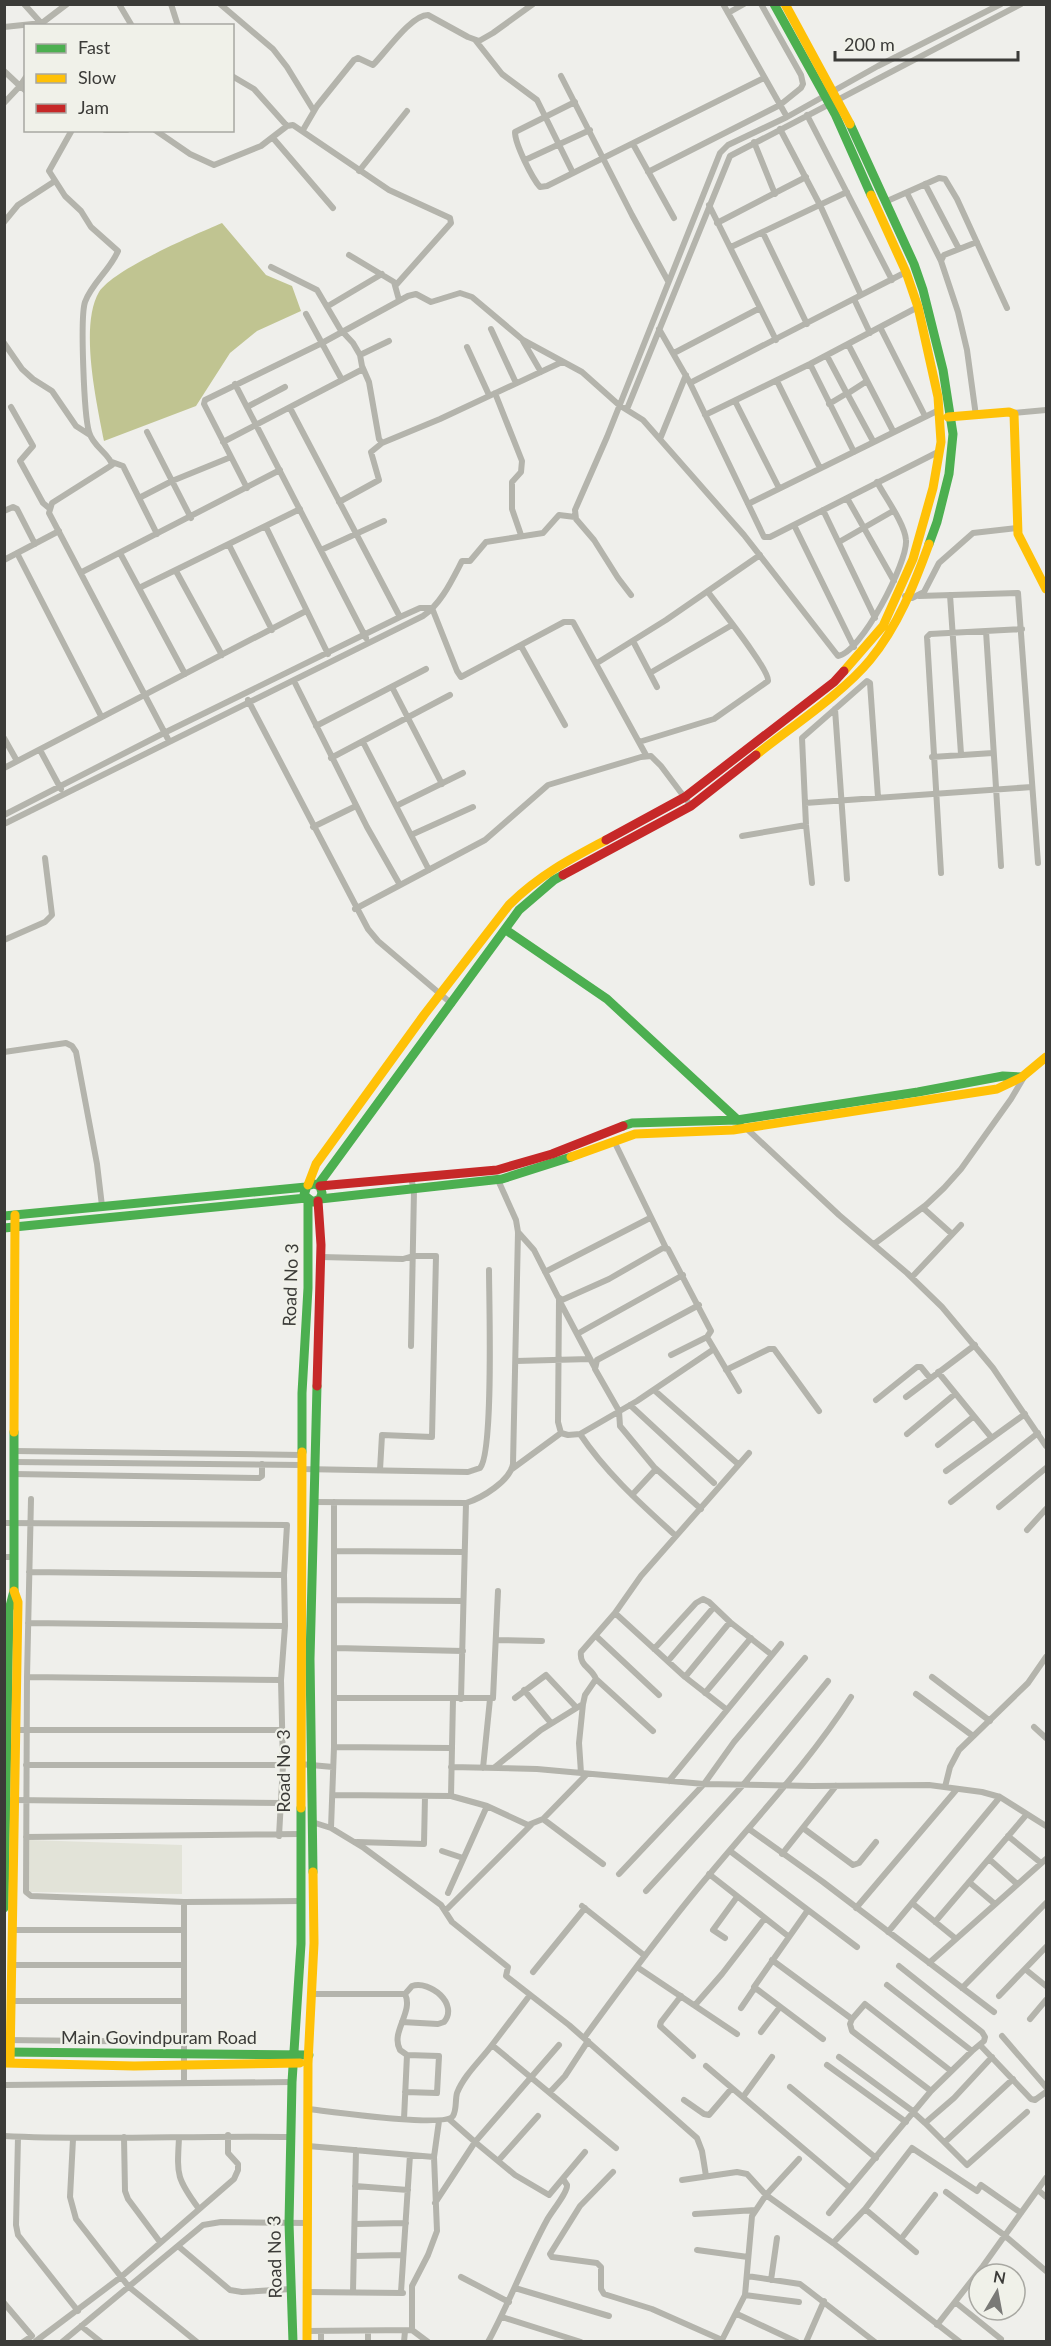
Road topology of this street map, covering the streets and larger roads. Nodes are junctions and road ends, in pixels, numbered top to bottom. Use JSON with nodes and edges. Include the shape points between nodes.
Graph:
{"nodes":[{"id":1,"x":24,"y":4,"type":"edge"},
{"id":2,"x":67,"y":4,"type":"edge"},
{"id":3,"x":119,"y":4,"type":"edge"},
{"id":4,"x":171,"y":4,"type":"edge"},
{"id":5,"x":220,"y":4,"type":"edge"},
{"id":6,"x":533,"y":4,"type":"edge"},
{"id":7,"x":723,"y":4,"type":"edge"},
{"id":8,"x":744,"y":4,"type":"edge"},
{"id":9,"x":760,"y":4,"type":"edge"},
{"id":10,"x":774,"y":4,"type":"edge"},
{"id":11,"x":785,"y":4,"type":"edge"},
{"id":12,"x":1001,"y":4,"type":"edge"},
{"id":13,"x":1022,"y":4,"type":"edge"},
{"id":14,"x":524,"y":7,"type":"edge"},
{"id":15,"x":728,"y":13,"type":"junction"},
{"id":16,"x":43,"y":24,"type":"edge"},
{"id":17,"x":131,"y":24,"type":"edge"},
{"id":18,"x":177,"y":24,"type":"edge"},
{"id":19,"x":24,"y":25,"type":"edge"},
{"id":20,"x":4,"y":27,"type":"edge"},
{"id":21,"x":476,"y":41,"type":"junction"},
{"id":22,"x":4,"y":71,"type":"edge"},
{"id":23,"x":561,"y":76,"type":"dead end"},
{"id":24,"x":234,"y":77,"type":"edge"},
{"id":25,"x":764,"y":78,"type":"junction"},
{"id":26,"x":23,"y":88,"type":"edge"},
{"id":27,"x":831,"y":97,"type":"junction"},
{"id":28,"x":575,"y":102,"type":"junction"},
{"id":29,"x":4,"y":103,"type":"edge"},
{"id":30,"x":780,"y":105,"type":"junction"},
{"id":31,"x":314,"y":111,"type":"junction"},
{"id":32,"x":407,"y":111,"type":"dead end"},
{"id":33,"x":807,"y":115,"type":"junction"},
{"id":34,"x":546,"y":117,"type":"junction"},
{"id":35,"x":787,"y":117,"type":"junction"},
{"id":36,"x":287,"y":126,"type":"junction"},
{"id":37,"x":780,"y":129,"type":"junction"},
{"id":38,"x":303,"y":130,"type":"junction"},
{"id":39,"x":590,"y":130,"type":"junction"},
{"id":40,"x":71,"y":132,"type":"edge"},
{"id":41,"x":158,"y":132,"type":"edge"},
{"id":42,"x":273,"y":138,"type":"junction"},
{"id":43,"x":754,"y":142,"type":"junction"},
{"id":44,"x":633,"y":144,"type":"junction"},
{"id":45,"x":559,"y":145,"type":"junction"},
{"id":46,"x":605,"y":158,"type":"junction"},
{"id":47,"x":525,"y":160,"type":"junction"},
{"id":48,"x":359,"y":171,"type":"junction"},
{"id":49,"x":648,"y":172,"type":"junction"},
{"id":50,"x":573,"y":173,"type":"junction"},
{"id":51,"x":806,"y":177,"type":"junction"},
{"id":52,"x":55,"y":181,"type":"junction"},
{"id":53,"x":925,"y":184,"type":"junction"},
{"id":54,"x":847,"y":192,"type":"junction"},
{"id":55,"x":907,"y":193,"type":"junction"},
{"id":56,"x":776,"y":194,"type":"junction"},
{"id":57,"x":885,"y":202,"type":"junction"},
{"id":58,"x":709,"y":205,"type":"junction"},
{"id":59,"x":820,"y":205,"type":"junction"},
{"id":60,"x":333,"y":208,"type":"dead end"},
{"id":61,"x":674,"y":218,"type":"dead end"},
{"id":62,"x":4,"y":222,"type":"edge"},
{"id":63,"x":717,"y":223,"type":"junction"},
{"id":64,"x":763,"y":233,"type":"junction"},
{"id":65,"x":977,"y":242,"type":"junction"},
{"id":66,"x":731,"y":247,"type":"junction"},
{"id":67,"x":959,"y":249,"type":"junction"},
{"id":68,"x":349,"y":255,"type":"dead end"},
{"id":69,"x":941,"y":261,"type":"junction"},
{"id":70,"x":271,"y":267,"type":"dead end"},
{"id":71,"x":906,"y":272,"type":"junction"},
{"id":72,"x":382,"y":274,"type":"junction"},
{"id":73,"x":892,"y":280,"type":"junction"},
{"id":74,"x":668,"y":281,"type":"junction"},
{"id":75,"x":396,"y":285,"type":"junction"},
{"id":76,"x":861,"y":295,"type":"junction"},
{"id":77,"x":854,"y":299,"type":"junction"},
{"id":78,"x":399,"y":300,"type":"junction"},
{"id":79,"x":328,"y":306,"type":"junction"},
{"id":80,"x":918,"y":307,"type":"junction"},
{"id":81,"x":760,"y":308,"type":"junction"},
{"id":82,"x":1007,"y":308,"type":"dead end"},
{"id":83,"x":306,"y":314,"type":"dead end"},
{"id":84,"x":807,"y":324,"type":"junction"},
{"id":85,"x":880,"y":327,"type":"junction"},
{"id":86,"x":491,"y":329,"type":"dead end"},
{"id":87,"x":659,"y":329,"type":"junction"},
{"id":88,"x":343,"y":332,"type":"junction"},
{"id":89,"x":870,"y":333,"type":"junction"},
{"id":90,"x":523,"y":340,"type":"junction"},
{"id":91,"x":776,"y":340,"type":"junction"},
{"id":92,"x":389,"y":341,"type":"dead end"},
{"id":93,"x":322,"y":343,"type":"junction"},
{"id":94,"x":848,"y":344,"type":"junction"},
{"id":95,"x":5,"y":345,"type":"edge"},
{"id":96,"x":467,"y":347,"type":"dead end"},
{"id":97,"x":674,"y":353,"type":"junction"},
{"id":98,"x":360,"y":355,"type":"junction"},
{"id":99,"x":827,"y":356,"type":"junction"},
{"id":100,"x":562,"y":362,"type":"junction"},
{"id":101,"x":810,"y":364,"type":"junction"},
{"id":102,"x":363,"y":369,"type":"junction"},
{"id":103,"x":541,"y":372,"type":"junction"},
{"id":104,"x":686,"y":375,"type":"junction"},
{"id":105,"x":342,"y":380,"type":"junction"},
{"id":106,"x":777,"y":381,"type":"junction"},
{"id":107,"x":867,"y":381,"type":"junction"},
{"id":108,"x":516,"y":383,"type":"junction"},
{"id":109,"x":690,"y":383,"type":"junction"},
{"id":110,"x":235,"y":384,"type":"junction"},
{"id":111,"x":285,"y":387,"type":"dead end"},
{"id":112,"x":847,"y":393,"type":"junction"},
{"id":113,"x":492,"y":394,"type":"junction"},
{"id":114,"x":735,"y":401,"type":"junction"},
{"id":115,"x":829,"y":404,"type":"junction"},
{"id":116,"x":619,"y":405,"type":"junction"},
{"id":117,"x":11,"y":407,"type":"dead end"},
{"id":118,"x":247,"y":407,"type":"junction"},
{"id":119,"x":290,"y":408,"type":"junction"},
{"id":120,"x":627,"y":409,"type":"junction"},
{"id":121,"x":1047,"y":410,"type":"edge"},
{"id":122,"x":1013,"y":413,"type":"junction"},
{"id":123,"x":940,"y":414,"type":"junction"},
{"id":124,"x":705,"y":416,"type":"junction"},
{"id":125,"x":925,"y":416,"type":"junction"},
{"id":126,"x":976,"y":416,"type":"junction"},
{"id":127,"x":952,"y":417,"type":"junction"},
{"id":128,"x":256,"y":425,"type":"junction"},
{"id":129,"x":893,"y":431,"type":"junction"},
{"id":130,"x":147,"y":432,"type":"dead end"},
{"id":131,"x":90,"y":435,"type":"junction"},
{"id":132,"x":660,"y":439,"type":"junction"},
{"id":133,"x":873,"y":441,"type":"junction"},
{"id":134,"x":223,"y":442,"type":"junction"},
{"id":135,"x":382,"y":443,"type":"junction"},
{"id":136,"x":940,"y":451,"type":"junction"},
{"id":137,"x":854,"y":452,"type":"junction"},
{"id":138,"x":231,"y":457,"type":"junction"},
{"id":139,"x":112,"y":462,"type":"junction"},
{"id":140,"x":820,"y":468,"type":"junction"},
{"id":141,"x":280,"y":470,"type":"junction"},
{"id":142,"x":172,"y":481,"type":"junction"},
{"id":143,"x":877,"y":482,"type":"junction"},
{"id":144,"x":247,"y":488,"type":"junction"},
{"id":145,"x":779,"y":489,"type":"junction"},
{"id":146,"x":139,"y":498,"type":"junction"},
{"id":147,"x":848,"y":498,"type":"junction"},
{"id":148,"x":339,"y":502,"type":"junction"},
{"id":149,"x":748,"y":504,"type":"junction"},
{"id":150,"x":49,"y":508,"type":"junction"},
{"id":151,"x":300,"y":509,"type":"junction"},
{"id":152,"x":824,"y":510,"type":"junction"},
{"id":153,"x":4,"y":511,"type":"edge"},
{"id":154,"x":893,"y":511,"type":"junction"},
{"id":155,"x":575,"y":517,"type":"junction"},
{"id":156,"x":191,"y":518,"type":"junction"},
{"id":157,"x":384,"y":521,"type":"dead end"},
{"id":158,"x":794,"y":525,"type":"junction"},
{"id":159,"x":266,"y":527,"type":"junction"},
{"id":160,"x":864,"y":527,"type":"junction"},
{"id":161,"x":1017,"y":528,"type":"junction"},
{"id":162,"x":59,"y":531,"type":"junction"},
{"id":163,"x":157,"y":534,"type":"junction"},
{"id":164,"x":354,"y":534,"type":"junction"},
{"id":165,"x":521,"y":536,"type":"junction"},
{"id":166,"x":839,"y":542,"type":"junction"},
{"id":167,"x":35,"y":544,"type":"junction"},
{"id":168,"x":229,"y":546,"type":"junction"},
{"id":169,"x":321,"y":550,"type":"junction"},
{"id":170,"x":17,"y":553,"type":"junction"},
{"id":171,"x":120,"y":553,"type":"junction"},
{"id":172,"x":760,"y":555,"type":"junction"},
{"id":173,"x":4,"y":560,"type":"edge"},
{"id":174,"x":176,"y":571,"type":"junction"},
{"id":175,"x":82,"y":572,"type":"junction"},
{"id":176,"x":893,"y":580,"type":"junction"},
{"id":177,"x":139,"y":588,"type":"junction"},
{"id":178,"x":1047,"y":589,"type":"edge"},
{"id":179,"x":708,"y":592,"type":"junction"},
{"id":180,"x":899,"y":592,"type":"junction"},
{"id":181,"x":631,"y":595,"type":"dead end"},
{"id":182,"x":950,"y":595,"type":"junction"},
{"id":183,"x":919,"y":596,"type":"junction"},
{"id":184,"x":908,"y":598,"type":"junction"},
{"id":185,"x":432,"y":608,"type":"junction"},
{"id":186,"x":306,"y":611,"type":"junction"},
{"id":187,"x":400,"y":617,"type":"junction"},
{"id":188,"x":875,"y":618,"type":"junction"},
{"id":189,"x":732,"y":625,"type":"junction"},
{"id":190,"x":1022,"y":629,"type":"junction"},
{"id":191,"x":272,"y":630,"type":"junction"},
{"id":192,"x":986,"y":631,"type":"junction"},
{"id":193,"x":953,"y":633,"type":"junction"},
{"id":194,"x":365,"y":635,"type":"junction"},
{"id":195,"x":633,"y":641,"type":"junction"},
{"id":196,"x":369,"y":644,"type":"junction"},
{"id":197,"x":521,"y":646,"type":"junction"},
{"id":198,"x":854,"y":647,"type":"junction"},
{"id":199,"x":328,"y":654,"type":"junction"},
{"id":200,"x":222,"y":655,"type":"junction"},
{"id":201,"x":597,"y":663,"type":"junction"},
{"id":202,"x":426,"y":669,"type":"dead end"},
{"id":203,"x":650,"y":673,"type":"junction"},
{"id":204,"x":185,"y":675,"type":"junction"},
{"id":205,"x":294,"y":681,"type":"junction"},
{"id":206,"x":392,"y":687,"type":"junction"},
{"id":207,"x":657,"y":687,"type":"dead end"},
{"id":208,"x":146,"y":693,"type":"junction"},
{"id":209,"x":245,"y":694,"type":"junction"},
{"id":210,"x":450,"y":696,"type":"dead end"},
{"id":211,"x":249,"y":702,"type":"junction"},
{"id":212,"x":835,"y":709,"type":"junction"},
{"id":213,"x":101,"y":716,"type":"junction"},
{"id":214,"x":408,"y":718,"type":"junction"},
{"id":215,"x":565,"y":725,"type":"dead end"},
{"id":216,"x":316,"y":726,"type":"junction"},
{"id":217,"x":165,"y":732,"type":"junction"},
{"id":218,"x":4,"y":738,"type":"edge"},
{"id":219,"x":169,"y":741,"type":"junction"},
{"id":220,"x":363,"y":742,"type":"junction"},
{"id":221,"x":639,"y":742,"type":"junction"},
{"id":222,"x":40,"y":750,"type":"junction"},
{"id":223,"x":993,"y":753,"type":"junction"},
{"id":224,"x":961,"y":754,"type":"junction"},
{"id":225,"x":646,"y":755,"type":"junction"},
{"id":226,"x":932,"y":756,"type":"junction"},
{"id":227,"x":331,"y":758,"type":"junction"},
{"id":228,"x":17,"y":761,"type":"junction"},
{"id":229,"x":4,"y":768,"type":"edge"},
{"id":230,"x":463,"y":773,"type":"dead end"},
{"id":231,"x":442,"y":784,"type":"junction"},
{"id":232,"x":59,"y":787,"type":"junction"},
{"id":233,"x":1032,"y":787,"type":"junction"},
{"id":234,"x":996,"y":790,"type":"junction"},
{"id":235,"x":63,"y":794,"type":"junction"},
{"id":236,"x":935,"y":794,"type":"junction"},
{"id":237,"x":685,"y":797,"type":"junction"},
{"id":238,"x":878,"y":797,"type":"junction"},
{"id":239,"x":842,"y":800,"type":"junction"},
{"id":240,"x":805,"y":803,"type":"junction"},
{"id":241,"x":356,"y":806,"type":"junction"},
{"id":242,"x":396,"y":806,"type":"junction"},
{"id":243,"x":691,"y":806,"type":"junction"},
{"id":244,"x":473,"y":807,"type":"dead end"},
{"id":245,"x":4,"y":815,"type":"edge"},
{"id":246,"x":4,"y":824,"type":"edge"},
{"id":247,"x":806,"y":825,"type":"junction"},
{"id":248,"x":313,"y":827,"type":"junction"},
{"id":249,"x":411,"y":835,"type":"junction"},
{"id":250,"x":742,"y":836,"type":"dead end"},
{"id":251,"x":45,"y":858,"type":"dead end"},
{"id":252,"x":1038,"y":863,"type":"dead end"},
{"id":253,"x":1001,"y":866,"type":"dead end"},
{"id":254,"x":429,"y":870,"type":"junction"},
{"id":255,"x":941,"y":873,"type":"dead end"},
{"id":256,"x":847,"y":879,"type":"dead end"},
{"id":257,"x":812,"y":883,"type":"dead end"},
{"id":258,"x":400,"y":885,"type":"junction"},
{"id":259,"x":355,"y":909,"type":"junction"},
{"id":260,"x":494,"y":924,"type":"junction"},
{"id":261,"x":506,"y":930,"type":"junction"},
{"id":262,"x":4,"y":940,"type":"edge"},
{"id":263,"x":440,"y":995,"type":"junction"},
{"id":264,"x":452,"y":1004,"type":"junction"},
{"id":265,"x":4,"y":1052,"type":"edge"},
{"id":266,"x":1047,"y":1057,"type":"edge"},
{"id":267,"x":1024,"y":1075,"type":"junction"},
{"id":268,"x":737,"y":1120,"type":"junction"},
{"id":269,"x":746,"y":1128,"type":"junction"},
{"id":270,"x":614,"y":1142,"type":"junction"},
{"id":271,"x":411,"y":1179,"type":"junction"},
{"id":272,"x":498,"y":1180,"type":"junction"},
{"id":273,"x":414,"y":1190,"type":"junction"},
{"id":274,"x":313,"y":1193,"type":"junction"},
{"id":275,"x":102,"y":1206,"type":"junction"},
{"id":276,"x":923,"y":1208,"type":"junction"},
{"id":277,"x":15,"y":1215,"type":"junction"},
{"id":278,"x":4,"y":1216,"type":"edge"},
{"id":279,"x":650,"y":1218,"type":"junction"},
{"id":280,"x":961,"y":1225,"type":"dead end"},
{"id":281,"x":16,"y":1227,"type":"junction"},
{"id":282,"x":4,"y":1228,"type":"edge"},
{"id":283,"x":518,"y":1232,"type":"junction"},
{"id":284,"x":952,"y":1234,"type":"junction"},
{"id":285,"x":874,"y":1244,"type":"junction"},
{"id":286,"x":666,"y":1248,"type":"junction"},
{"id":287,"x":413,"y":1256,"type":"junction"},
{"id":288,"x":321,"y":1257,"type":"junction"},
{"id":289,"x":489,"y":1270,"type":"dead end"},
{"id":290,"x":545,"y":1272,"type":"junction"},
{"id":291,"x":683,"y":1275,"type":"junction"},
{"id":292,"x":912,"y":1277,"type":"junction"},
{"id":293,"x":15,"y":1289,"type":"junction"},
{"id":294,"x":4,"y":1290,"type":"edge"},
{"id":295,"x":559,"y":1299,"type":"junction"},
{"id":296,"x":699,"y":1305,"type":"junction"},
{"id":297,"x":4,"y":1322,"type":"edge"},
{"id":298,"x":15,"y":1322,"type":"junction"},
{"id":299,"x":579,"y":1333,"type":"dead end"},
{"id":300,"x":707,"y":1337,"type":"junction"},
{"id":301,"x":975,"y":1345,"type":"junction"},
{"id":302,"x":411,"y":1346,"type":"dead end"},
{"id":303,"x":714,"y":1348,"type":"junction"},
{"id":304,"x":671,"y":1355,"type":"dead end"},
{"id":305,"x":4,"y":1359,"type":"edge"},
{"id":306,"x":15,"y":1359,"type":"junction"},
{"id":307,"x":590,"y":1359,"type":"junction"},
{"id":308,"x":516,"y":1361,"type":"junction"},
{"id":309,"x":559,"y":1361,"type":"junction"},
{"id":310,"x":595,"y":1369,"type":"junction"},
{"id":311,"x":726,"y":1370,"type":"junction"},
{"id":312,"x":938,"y":1372,"type":"junction"},
{"id":313,"x":930,"y":1378,"type":"junction"},
{"id":314,"x":654,"y":1390,"type":"junction"},
{"id":315,"x":739,"y":1391,"type":"dead end"},
{"id":316,"x":4,"y":1392,"type":"edge"},
{"id":317,"x":15,"y":1392,"type":"junction"},
{"id":318,"x":955,"y":1394,"type":"junction"},
{"id":319,"x":906,"y":1397,"type":"dead end"},
{"id":320,"x":876,"y":1400,"type":"dead end"},
{"id":321,"x":630,"y":1405,"type":"junction"},
{"id":322,"x":618,"y":1411,"type":"junction"},
{"id":323,"x":819,"y":1411,"type":"dead end"},
{"id":324,"x":1025,"y":1414,"type":"junction"},
{"id":325,"x":973,"y":1417,"type":"junction"},
{"id":326,"x":10,"y":1426,"type":"edge"},
{"id":327,"x":561,"y":1432,"type":"junction"},
{"id":328,"x":1038,"y":1433,"type":"junction"},
{"id":329,"x":580,"y":1434,"type":"junction"},
{"id":330,"x":907,"y":1434,"type":"dead end"},
{"id":331,"x":991,"y":1437,"type":"junction"},
{"id":332,"x":938,"y":1445,"type":"dead end"},
{"id":333,"x":1047,"y":1446,"type":"edge"},
{"id":334,"x":80,"y":1452,"type":"junction"},
{"id":335,"x":750,"y":1453,"type":"dead end"},
{"id":336,"x":12,"y":1457,"type":"edge"},
{"id":337,"x":81,"y":1463,"type":"junction"},
{"id":338,"x":130,"y":1463,"type":"junction"},
{"id":339,"x":301,"y":1463,"type":"junction"},
{"id":340,"x":262,"y":1464,"type":"junction"},
{"id":341,"x":738,"y":1464,"type":"junction"},
{"id":342,"x":315,"y":1468,"type":"junction"},
{"id":343,"x":656,"y":1468,"type":"junction"},
{"id":344,"x":1047,"y":1468,"type":"edge"},
{"id":345,"x":512,"y":1469,"type":"junction"},
{"id":346,"x":380,"y":1470,"type":"junction"},
{"id":347,"x":946,"y":1470,"type":"dead end"},
{"id":348,"x":14,"y":1474,"type":"junction"},
{"id":349,"x":130,"y":1476,"type":"junction"},
{"id":350,"x":714,"y":1483,"type":"dead end"},
{"id":351,"x":9,"y":1490,"type":"edge"},
{"id":352,"x":632,"y":1495,"type":"junction"},
{"id":353,"x":31,"y":1499,"type":"dead end"},
{"id":354,"x":314,"y":1502,"type":"junction"},
{"id":355,"x":334,"y":1502,"type":"junction"},
{"id":356,"x":951,"y":1502,"type":"dead end"},
{"id":357,"x":466,"y":1503,"type":"junction"},
{"id":358,"x":999,"y":1507,"type":"dead end"},
{"id":359,"x":701,"y":1509,"type":"junction"},
{"id":360,"x":1047,"y":1509,"type":"edge"},
{"id":361,"x":9,"y":1523,"type":"edge"},
{"id":362,"x":30,"y":1523,"type":"junction"},
{"id":363,"x":301,"y":1526,"type":"junction"},
{"id":364,"x":314,"y":1526,"type":"junction"},
{"id":365,"x":1027,"y":1530,"type":"dead end"},
{"id":366,"x":676,"y":1536,"type":"junction"},
{"id":367,"x":334,"y":1551,"type":"junction"},
{"id":368,"x":464,"y":1552,"type":"junction"},
{"id":369,"x":9,"y":1557,"type":"edge"},
{"id":370,"x":30,"y":1572,"type":"junction"},
{"id":371,"x":284,"y":1575,"type":"junction"},
{"id":372,"x":9,"y":1591,"type":"edge"},
{"id":373,"x":498,"y":1591,"type":"dead end"},
{"id":374,"x":335,"y":1600,"type":"junction"},
{"id":375,"x":463,"y":1601,"type":"junction"},
{"id":376,"x":11,"y":1606,"type":"edge"},
{"id":377,"x":714,"y":1607,"type":"junction"},
{"id":378,"x":615,"y":1613,"type":"junction"},
{"id":379,"x":730,"y":1622,"type":"junction"},
{"id":380,"x":28,"y":1623,"type":"junction"},
{"id":381,"x":285,"y":1626,"type":"junction"},
{"id":382,"x":596,"y":1636,"type":"junction"},
{"id":383,"x":7,"y":1637,"type":"edge"},
{"id":384,"x":750,"y":1638,"type":"junction"},
{"id":385,"x":496,"y":1640,"type":"junction"},
{"id":386,"x":542,"y":1641,"type":"dead end"},
{"id":387,"x":781,"y":1644,"type":"dead end"},
{"id":388,"x":335,"y":1648,"type":"junction"},
{"id":389,"x":654,"y":1649,"type":"junction"},
{"id":390,"x":463,"y":1651,"type":"junction"},
{"id":391,"x":772,"y":1655,"type":"junction"},
{"id":392,"x":1047,"y":1657,"type":"edge"},
{"id":393,"x":805,"y":1658,"type":"dead end"},
{"id":394,"x":668,"y":1661,"type":"junction"},
{"id":395,"x":6,"y":1670,"type":"edge"},
{"id":396,"x":27,"y":1677,"type":"junction"},
{"id":397,"x":685,"y":1677,"type":"junction"},
{"id":398,"x":932,"y":1677,"type":"dead end"},
{"id":399,"x":596,"y":1679,"type":"junction"},
{"id":400,"x":281,"y":1680,"type":"junction"},
{"id":401,"x":828,"y":1681,"type":"dead end"},
{"id":402,"x":524,"y":1690,"type":"junction"},
{"id":403,"x":705,"y":1693,"type":"junction"},
{"id":404,"x":916,"y":1694,"type":"dead end"},
{"id":405,"x":659,"y":1695,"type":"dead end"},
{"id":406,"x":851,"y":1697,"type":"dead end"},
{"id":407,"x":334,"y":1698,"type":"junction"},
{"id":408,"x":515,"y":1698,"type":"dead end"},
{"id":409,"x":453,"y":1699,"type":"junction"},
{"id":410,"x":461,"y":1699,"type":"junction"},
{"id":411,"x":490,"y":1699,"type":"junction"},
{"id":412,"x":6,"y":1703,"type":"edge"},
{"id":413,"x":580,"y":1706,"type":"junction"},
{"id":414,"x":726,"y":1709,"type":"junction"},
{"id":415,"x":990,"y":1721,"type":"junction"},
{"id":416,"x":551,"y":1723,"type":"junction"},
{"id":417,"x":1034,"y":1727,"type":"dead end"},
{"id":418,"x":282,"y":1730,"type":"junction"},
{"id":419,"x":28,"y":1731,"type":"junction"},
{"id":420,"x":652,"y":1731,"type":"dead end"},
{"id":421,"x":9,"y":1735,"type":"edge"},
{"id":422,"x":973,"y":1736,"type":"junction"},
{"id":423,"x":1047,"y":1738,"type":"edge"},
{"id":424,"x":334,"y":1747,"type":"junction"},
{"id":425,"x":451,"y":1748,"type":"junction"},
{"id":426,"x":300,"y":1764,"type":"junction"},
{"id":427,"x":26,"y":1765,"type":"junction"},
{"id":428,"x":283,"y":1765,"type":"junction"},
{"id":429,"x":311,"y":1765,"type":"junction"},
{"id":430,"x":333,"y":1767,"type":"junction"},
{"id":431,"x":451,"y":1767,"type":"junction"},
{"id":432,"x":483,"y":1768,"type":"junction"},
{"id":433,"x":494,"y":1768,"type":"junction"},
{"id":434,"x":584,"y":1773,"type":"junction"},
{"id":435,"x":7,"y":1781,"type":"edge"},
{"id":436,"x":669,"y":1781,"type":"junction"},
{"id":437,"x":704,"y":1784,"type":"junction"},
{"id":438,"x":742,"y":1785,"type":"junction"},
{"id":439,"x":785,"y":1786,"type":"junction"},
{"id":440,"x":836,"y":1786,"type":"junction"},
{"id":441,"x":945,"y":1787,"type":"junction"},
{"id":442,"x":957,"y":1789,"type":"junction"},
{"id":443,"x":333,"y":1795,"type":"junction"},
{"id":444,"x":425,"y":1796,"type":"junction"},
{"id":445,"x":451,"y":1796,"type":"junction"},
{"id":446,"x":1000,"y":1797,"type":"junction"},
{"id":447,"x":10,"y":1800,"type":"edge"},
{"id":448,"x":27,"y":1801,"type":"junction"},
{"id":449,"x":282,"y":1803,"type":"junction"},
{"id":450,"x":488,"y":1806,"type":"junction"},
{"id":451,"x":1027,"y":1814,"type":"junction"},
{"id":452,"x":543,"y":1819,"type":"junction"},
{"id":453,"x":312,"y":1822,"type":"junction"},
{"id":454,"x":531,"y":1825,"type":"junction"},
{"id":455,"x":1047,"y":1826,"type":"edge"},
{"id":456,"x":331,"y":1828,"type":"junction"},
{"id":457,"x":803,"y":1828,"type":"junction"},
{"id":458,"x":748,"y":1829,"type":"junction"},
{"id":459,"x":300,"y":1834,"type":"junction"},
{"id":460,"x":311,"y":1834,"type":"junction"},
{"id":461,"x":279,"y":1836,"type":"junction"},
{"id":462,"x":1008,"y":1836,"type":"junction"},
{"id":463,"x":26,"y":1837,"type":"junction"},
{"id":464,"x":357,"y":1842,"type":"junction"},
{"id":465,"x":876,"y":1842,"type":"dead end"},
{"id":466,"x":442,"y":1851,"type":"dead end"},
{"id":467,"x":730,"y":1851,"type":"junction"},
{"id":468,"x":782,"y":1854,"type":"junction"},
{"id":469,"x":463,"y":1858,"type":"junction"},
{"id":470,"x":989,"y":1859,"type":"junction"},
{"id":471,"x":1044,"y":1861,"type":"edge"},
{"id":472,"x":603,"y":1864,"type":"dead end"},
{"id":473,"x":619,"y":1874,"type":"dead end"},
{"id":474,"x":709,"y":1874,"type":"junction"},
{"id":475,"x":969,"y":1882,"type":"junction"},
{"id":476,"x":1017,"y":1884,"type":"junction"},
{"id":477,"x":646,"y":1892,"type":"dead end"},
{"id":478,"x":448,"y":1893,"type":"dead end"},
{"id":479,"x":737,"y":1896,"type":"junction"},
{"id":480,"x":301,"y":1901,"type":"junction"},
{"id":481,"x":184,"y":1902,"type":"junction"},
{"id":482,"x":912,"y":1903,"type":"junction"},
{"id":483,"x":1047,"y":1903,"type":"edge"},
{"id":484,"x":995,"y":1904,"type":"junction"},
{"id":485,"x":4,"y":1908,"type":"edge"},
{"id":486,"x":856,"y":1908,"type":"junction"},
{"id":487,"x":446,"y":1910,"type":"junction"},
{"id":488,"x":808,"y":1910,"type":"junction"},
{"id":489,"x":765,"y":1918,"type":"junction"},
{"id":490,"x":935,"y":1922,"type":"junction"},
{"id":491,"x":12,"y":1930,"type":"junction"},
{"id":492,"x":184,"y":1930,"type":"junction"},
{"id":493,"x":888,"y":1932,"type":"junction"},
{"id":494,"x":788,"y":1936,"type":"junction"},
{"id":495,"x":725,"y":1938,"type":"dead end"},
{"id":496,"x":955,"y":1938,"type":"junction"},
{"id":497,"x":857,"y":1947,"type":"dead end"},
{"id":498,"x":1047,"y":1947,"type":"edge"},
{"id":499,"x":645,"y":1956,"type":"junction"},
{"id":500,"x":772,"y":1960,"type":"junction"},
{"id":501,"x":929,"y":1963,"type":"junction"},
{"id":502,"x":11,"y":1965,"type":"junction"},
{"id":503,"x":184,"y":1965,"type":"junction"},
{"id":504,"x":637,"y":1966,"type":"junction"},
{"id":505,"x":899,"y":1966,"type":"dead end"},
{"id":506,"x":1025,"y":1969,"type":"junction"},
{"id":507,"x":534,"y":1972,"type":"dead end"},
{"id":508,"x":887,"y":1985,"type":"dead end"},
{"id":509,"x":1047,"y":1986,"type":"edge"},
{"id":510,"x":962,"y":1988,"type":"junction"},
{"id":511,"x":754,"y":1989,"type":"junction"},
{"id":512,"x":312,"y":1994,"type":"junction"},
{"id":513,"x":405,"y":1994,"type":"junction"},
{"id":514,"x":530,"y":1995,"type":"junction"},
{"id":515,"x":681,"y":1996,"type":"junction"},
{"id":516,"x":999,"y":1996,"type":"dead end"},
{"id":517,"x":1047,"y":2000,"type":"edge"},
{"id":518,"x":11,"y":2001,"type":"junction"},
{"id":519,"x":184,"y":2001,"type":"junction"},
{"id":520,"x":694,"y":2005,"type":"junction"},
{"id":521,"x":780,"y":2007,"type":"junction"},
{"id":522,"x":741,"y":2008,"type":"dead end"},
{"id":523,"x":994,"y":2012,"type":"dead end"},
{"id":524,"x":852,"y":2019,"type":"junction"},
{"id":525,"x":1030,"y":2019,"type":"dead end"},
{"id":526,"x":402,"y":2022,"type":"junction"},
{"id":527,"x":761,"y":2032,"type":"dead end"},
{"id":528,"x":737,"y":2034,"type":"dead end"},
{"id":529,"x":1002,"y":2036,"type":"dead end"},
{"id":530,"x":823,"y":2039,"type":"dead end"},
{"id":531,"x":7,"y":2040,"type":"edge"},
{"id":532,"x":586,"y":2040,"type":"junction"},
{"id":533,"x":185,"y":2042,"type":"junction"},
{"id":534,"x":492,"y":2044,"type":"junction"},
{"id":535,"x":980,"y":2044,"type":"junction"},
{"id":536,"x":559,"y":2045,"type":"dead end"},
{"id":537,"x":972,"y":2051,"type":"junction"},
{"id":538,"x":7,"y":2053,"type":"edge"},
{"id":539,"x":186,"y":2055,"type":"junction"},
{"id":540,"x":407,"y":2055,"type":"junction"},
{"id":541,"x":693,"y":2056,"type":"dead end"},
{"id":542,"x":772,"y":2057,"type":"dead end"},
{"id":543,"x":992,"y":2057,"type":"junction"},
{"id":544,"x":839,"y":2058,"type":"dead end"},
{"id":545,"x":294,"y":2059,"type":"junction"},
{"id":546,"x":309,"y":2059,"type":"junction"},
{"id":547,"x":7,"y":2063,"type":"edge"},
{"id":548,"x":828,"y":2065,"type":"dead end"},
{"id":549,"x":185,"y":2066,"type":"junction"},
{"id":550,"x":706,"y":2067,"type":"dead end"},
{"id":551,"x":951,"y":2071,"type":"junction"},
{"id":552,"x":531,"y":2076,"type":"junction"},
{"id":553,"x":1012,"y":2079,"type":"junction"},
{"id":554,"x":292,"y":2082,"type":"junction"},
{"id":555,"x":184,"y":2083,"type":"junction"},
{"id":556,"x":4,"y":2085,"type":"edge"},
{"id":557,"x":790,"y":2087,"type":"dead end"},
{"id":558,"x":1047,"y":2087,"type":"edge"},
{"id":559,"x":732,"y":2088,"type":"junction"},
{"id":560,"x":932,"y":2091,"type":"junction"},
{"id":561,"x":405,"y":2092,"type":"junction"},
{"id":562,"x":550,"y":2092,"type":"junction"},
{"id":563,"x":1047,"y":2092,"type":"edge"},
{"id":564,"x":743,"y":2097,"type":"junction"},
{"id":565,"x":684,"y":2100,"type":"dead end"},
{"id":566,"x":308,"y":2109,"type":"junction"},
{"id":567,"x":1028,"y":2112,"type":"dead end"},
{"id":568,"x":914,"y":2113,"type":"junction"},
{"id":569,"x":538,"y":2116,"type":"dead end"},
{"id":570,"x":404,"y":2119,"type":"junction"},
{"id":571,"x":449,"y":2119,"type":"junction"},
{"id":572,"x":439,"y":2121,"type":"junction"},
{"id":573,"x":906,"y":2122,"type":"junction"},
{"id":574,"x":925,"y":2123,"type":"junction"},
{"id":575,"x":4,"y":2136,"type":"edge"},
{"id":576,"x":228,"y":2136,"type":"junction"},
{"id":577,"x":18,"y":2137,"type":"junction"},
{"id":578,"x":291,"y":2137,"type":"junction"},
{"id":579,"x":124,"y":2138,"type":"junction"},
{"id":580,"x":179,"y":2138,"type":"junction"},
{"id":581,"x":73,"y":2139,"type":"junction"},
{"id":582,"x":475,"y":2142,"type":"junction"},
{"id":583,"x":945,"y":2142,"type":"junction"},
{"id":584,"x":308,"y":2146,"type":"junction"},
{"id":585,"x":616,"y":2148,"type":"dead end"},
{"id":586,"x":356,"y":2150,"type":"junction"},
{"id":587,"x":585,"y":2152,"type":"dead end"},
{"id":588,"x":410,"y":2155,"type":"junction"},
{"id":589,"x":434,"y":2157,"type":"junction"},
{"id":590,"x":876,"y":2158,"type":"junction"},
{"id":591,"x":799,"y":2159,"type":"dead end"},
{"id":592,"x":498,"y":2161,"type":"junction"},
{"id":593,"x":613,"y":2172,"type":"dead end"},
{"id":594,"x":706,"y":2176,"type":"junction"},
{"id":595,"x":1047,"y":2178,"type":"edge"},
{"id":596,"x":563,"y":2179,"type":"junction"},
{"id":597,"x":682,"y":2180,"type":"dead end"},
{"id":598,"x":355,"y":2186,"type":"junction"},
{"id":599,"x":850,"y":2188,"type":"junction"},
{"id":600,"x":408,"y":2190,"type":"junction"},
{"id":601,"x":1038,"y":2190,"type":"junction"},
{"id":602,"x":946,"y":2192,"type":"dead end"},
{"id":603,"x":766,"y":2195,"type":"junction"},
{"id":604,"x":934,"y":2195,"type":"dead end"},
{"id":605,"x":1047,"y":2198,"type":"edge"},
{"id":606,"x":435,"y":2204,"type":"junction"},
{"id":607,"x":199,"y":2209,"type":"junction"},
{"id":608,"x":866,"y":2209,"type":"junction"},
{"id":609,"x":755,"y":2210,"type":"junction"},
{"id":610,"x":829,"y":2213,"type":"dead end"},
{"id":611,"x":1021,"y":2213,"type":"junction"},
{"id":612,"x":695,"y":2214,"type":"dead end"},
{"id":613,"x":289,"y":2223,"type":"junction"},
{"id":614,"x":308,"y":2223,"type":"junction"},
{"id":615,"x":406,"y":2223,"type":"junction"},
{"id":616,"x":355,"y":2224,"type":"junction"},
{"id":617,"x":1004,"y":2235,"type":"junction"},
{"id":618,"x":777,"y":2238,"type":"dead end"},
{"id":619,"x":901,"y":2239,"type":"junction"},
{"id":620,"x":160,"y":2242,"type":"junction"},
{"id":621,"x":833,"y":2243,"type":"junction"},
{"id":622,"x":178,"y":2246,"type":"junction"},
{"id":623,"x":697,"y":2250,"type":"dead end"},
{"id":624,"x":916,"y":2252,"type":"dead end"},
{"id":625,"x":404,"y":2255,"type":"junction"},
{"id":626,"x":354,"y":2256,"type":"junction"},
{"id":627,"x":748,"y":2257,"type":"junction"},
{"id":628,"x":1047,"y":2271,"type":"edge"},
{"id":629,"x":747,"y":2276,"type":"junction"},
{"id":630,"x":121,"y":2277,"type":"junction"},
{"id":631,"x":461,"y":2277,"type":"dead end"},
{"id":632,"x":771,"y":2280,"type":"junction"},
{"id":633,"x":129,"y":2287,"type":"junction"},
{"id":634,"x":515,"y":2288,"type":"junction"},
{"id":635,"x":291,"y":2289,"type":"junction"},
{"id":636,"x":308,"y":2292,"type":"junction"},
{"id":637,"x":353,"y":2292,"type":"junction"},
{"id":638,"x":400,"y":2292,"type":"junction"},
{"id":639,"x":411,"y":2293,"type":"junction"},
{"id":640,"x":745,"y":2295,"type":"junction"},
{"id":641,"x":824,"y":2301,"type":"junction"},
{"id":642,"x":509,"y":2302,"type":"junction"},
{"id":643,"x":798,"y":2302,"type":"dead end"},
{"id":644,"x":955,"y":2302,"type":"junction"},
{"id":645,"x":4,"y":2303,"type":"edge"},
{"id":646,"x":78,"y":2311,"type":"junction"},
{"id":647,"x":736,"y":2314,"type":"junction"},
{"id":648,"x":609,"y":2316,"type":"dead end"},
{"id":649,"x":502,"y":2317,"type":"junction"},
{"id":650,"x":937,"y":2325,"type":"junction"},
{"id":651,"x":81,"y":2326,"type":"junction"},
{"id":652,"x":307,"y":2331,"type":"junction"},
{"id":653,"x":321,"y":2331,"type":"junction"},
{"id":654,"x":368,"y":2331,"type":"junction"},
{"id":655,"x":408,"y":2331,"type":"junction"},
{"id":656,"x":1001,"y":2339,"type":"dead end"},
{"id":657,"x":34,"y":2340,"type":"edge"},
{"id":658,"x":722,"y":2341,"type":"edge"},
{"id":659,"x":23,"y":2342,"type":"edge"},
{"id":660,"x":62,"y":2342,"type":"edge"},
{"id":661,"x":101,"y":2342,"type":"edge"},
{"id":662,"x":197,"y":2342,"type":"edge"},
{"id":663,"x":293,"y":2342,"type":"edge"},
{"id":664,"x":307,"y":2342,"type":"edge"},
{"id":665,"x":321,"y":2342,"type":"edge"},
{"id":666,"x":368,"y":2342,"type":"edge"},
{"id":667,"x":404,"y":2342,"type":"edge"},
{"id":668,"x":428,"y":2342,"type":"edge"},
{"id":669,"x":488,"y":2342,"type":"edge"},
{"id":670,"x":581,"y":2342,"type":"edge"},
{"id":671,"x":797,"y":2342,"type":"edge"},
{"id":672,"x":806,"y":2342,"type":"edge"},
{"id":673,"x":875,"y":2342,"type":"edge"},
{"id":674,"x":960,"y":2342,"type":"edge"}],
"edges":[{"from":1,"to":16,"type":"street"},
{"from":2,"to":16,"type":"street"},
{"from":3,"to":17,"type":"street"},
{"from":4,"to":18,"type":"street"},
{"from":5,"to":31,"type":"street","via":[[273,49]]},
{"from":6,"to":14,"type":"street"},
{"from":7,"to":15,"type":"street"},
{"from":8,"to":15,"type":"street"},
{"from":9,"to":30,"type":"street","via":[[803,80],[801,88]]},
{"from":10,"to":27,"type":"street"},
{"from":11,"to":27,"type":"street"},
{"from":12,"to":27,"type":"street","via":[[878,66]]},
{"from":13,"to":27,"type":"street"},
{"from":14,"to":21,"type":"street","via":[[488,37]]},
{"from":15,"to":25,"type":"street"},
{"from":19,"to":20,"type":"street"},
{"from":21,"to":31,"type":"street","via":[[422,15],[374,64],[354,60]]},
{"from":21,"to":34,"type":"street","via":[[502,74],[537,100]]},
{"from":22,"to":26,"type":"street"},
{"from":23,"to":28,"type":"street"},
{"from":24,"to":36,"type":"street","via":[[254,89]]},
{"from":25,"to":30,"type":"street"},
{"from":25,"to":44,"type":"street"},
{"from":26,"to":29,"type":"street"},
{"from":27,"to":33,"type":"street"},
{"from":27,"to":35,"type":"street"},
{"from":27,"to":57,"type":"street","via":[[850,123]]},
{"from":27,"to":71,"type":"street"},
{"from":28,"to":34,"type":"street"},
{"from":28,"to":39,"type":"street"},
{"from":30,"to":35,"type":"street"},
{"from":30,"to":49,"type":"street"},
{"from":31,"to":38,"type":"street"},
{"from":32,"to":48,"type":"street"},
{"from":33,"to":37,"type":"street"},
{"from":33,"to":54,"type":"street"},
{"from":34,"to":45,"type":"street"},
{"from":34,"to":47,"type":"street","via":[[515,132]]},
{"from":35,"to":74,"type":"street","via":[[728,145],[720,153]]},
{"from":36,"to":38,"type":"street"},
{"from":36,"to":42,"type":"street"},
{"from":37,"to":43,"type":"street"},
{"from":37,"to":51,"type":"street"},
{"from":38,"to":48,"type":"street"},
{"from":39,"to":45,"type":"street"},
{"from":39,"to":46,"type":"street"},
{"from":40,"to":52,"type":"street","via":[[49,169]]},
{"from":41,"to":42,"type":"street","via":[[212,165]]},
{"from":42,"to":60,"type":"street"},
{"from":43,"to":56,"type":"street"},
{"from":43,"to":58,"type":"street","via":[[730,156]]},
{"from":44,"to":46,"type":"street"},
{"from":44,"to":49,"type":"street"},
{"from":45,"to":47,"type":"street"},
{"from":45,"to":50,"type":"street"},
{"from":46,"to":50,"type":"street"},
{"from":46,"to":74,"type":"street"},
{"from":47,"to":50,"type":"street","via":[[540,187]]},
{"from":48,"to":75,"type":"street","via":[[396,194],[452,220]]},
{"from":49,"to":61,"type":"street"},
{"from":51,"to":56,"type":"street"},
{"from":51,"to":59,"type":"street"},
{"from":52,"to":62,"type":"street","via":[[18,205]]},
{"from":52,"to":131,"type":"street","via":[[91,227],[117,251],[84,306]]},
{"from":53,"to":55,"type":"street"},
{"from":53,"to":65,"type":"street","via":[[939,178],[948,181]]},
{"from":53,"to":67,"type":"street"},
{"from":54,"to":59,"type":"street"},
{"from":54,"to":73,"type":"street"},
{"from":55,"to":57,"type":"street"},
{"from":55,"to":69,"type":"street"},
{"from":56,"to":63,"type":"street"},
{"from":57,"to":127,"type":"street","via":[[923,290]]},
{"from":58,"to":63,"type":"street"},
{"from":58,"to":87,"type":"street"},
{"from":59,"to":64,"type":"street"},
{"from":59,"to":76,"type":"street"},
{"from":63,"to":66,"type":"street"},
{"from":64,"to":66,"type":"street"},
{"from":64,"to":84,"type":"street"},
{"from":65,"to":67,"type":"street"},
{"from":65,"to":82,"type":"street"},
{"from":66,"to":81,"type":"street"},
{"from":67,"to":69,"type":"street","via":[[944,255]]},
{"from":68,"to":72,"type":"street"},
{"from":69,"to":126,"type":"street","via":[[972,371]]},
{"from":70,"to":79,"type":"street","via":[[315,288]]},
{"from":71,"to":73,"type":"street"},
{"from":71,"to":80,"type":"street"},
{"from":72,"to":75,"type":"street"},
{"from":72,"to":79,"type":"street"},
{"from":73,"to":76,"type":"street"},
{"from":74,"to":116,"type":"street"},
{"from":75,"to":78,"type":"street"},
{"from":76,"to":77,"type":"street"},
{"from":77,"to":84,"type":"street"},
{"from":77,"to":89,"type":"street"},
{"from":78,"to":88,"type":"street"},
{"from":78,"to":90,"type":"street","via":[[413,294],[431,302],[464,293]]},
{"from":79,"to":88,"type":"street"},
{"from":80,"to":85,"type":"street"},
{"from":80,"to":123,"type":"street"},
{"from":81,"to":91,"type":"street"},
{"from":81,"to":97,"type":"street"},
{"from":83,"to":93,"type":"street"},
{"from":84,"to":91,"type":"street"},
{"from":85,"to":89,"type":"street"},
{"from":85,"to":125,"type":"street"},
{"from":86,"to":108,"type":"street"},
{"from":87,"to":97,"type":"street"},
{"from":87,"to":120,"type":"street"},
{"from":88,"to":93,"type":"street"},
{"from":88,"to":98,"type":"street"},
{"from":89,"to":94,"type":"street"},
{"from":90,"to":100,"type":"street"},
{"from":90,"to":103,"type":"street"},
{"from":91,"to":109,"type":"street"},
{"from":92,"to":98,"type":"street"},
{"from":93,"to":105,"type":"street"},
{"from":93,"to":110,"type":"street"},
{"from":94,"to":99,"type":"street"},
{"from":94,"to":107,"type":"street"},
{"from":95,"to":131,"type":"street","via":[[22,369],[52,391],[76,426]]},
{"from":96,"to":113,"type":"street"},
{"from":97,"to":104,"type":"street"},
{"from":98,"to":102,"type":"street"},
{"from":99,"to":101,"type":"street"},
{"from":99,"to":112,"type":"street"},
{"from":100,"to":103,"type":"street"},
{"from":100,"to":116,"type":"street","via":[[585,375]]},
{"from":101,"to":106,"type":"street"},
{"from":101,"to":115,"type":"street"},
{"from":102,"to":105,"type":"street"},
{"from":102,"to":135,"type":"street"},
{"from":103,"to":108,"type":"street"},
{"from":104,"to":109,"type":"street"},
{"from":104,"to":132,"type":"street"},
{"from":105,"to":119,"type":"street"},
{"from":106,"to":114,"type":"street"},
{"from":106,"to":140,"type":"street"},
{"from":107,"to":112,"type":"street"},
{"from":107,"to":129,"type":"street"},
{"from":108,"to":113,"type":"street"},
{"from":109,"to":124,"type":"street"},
{"from":110,"to":118,"type":"street"},
{"from":110,"to":134,"type":"street","via":[[204,402]]},
{"from":111,"to":118,"type":"street"},
{"from":112,"to":115,"type":"street"},
{"from":112,"to":133,"type":"street"},
{"from":113,"to":135,"type":"street"},
{"from":113,"to":165,"type":"street","via":[[522,461],[521,472],[512,482],[512,509]]},
{"from":114,"to":124,"type":"street"},
{"from":114,"to":145,"type":"street"},
{"from":115,"to":137,"type":"street"},
{"from":116,"to":120,"type":"street"},
{"from":116,"to":155,"type":"street","via":[[574,510]]},
{"from":117,"to":150,"type":"street","via":[[33,446],[20,461]]},
{"from":118,"to":128,"type":"street"},
{"from":119,"to":128,"type":"street"},
{"from":119,"to":148,"type":"street"},
{"from":120,"to":132,"type":"street"},
{"from":121,"to":122,"type":"street"},
{"from":122,"to":126,"type":"street"},
{"from":122,"to":161,"type":"street"},
{"from":123,"to":125,"type":"street"},
{"from":123,"to":127,"type":"street"},
{"from":123,"to":136,"type":"street"},
{"from":124,"to":149,"type":"street"},
{"from":125,"to":129,"type":"street"},
{"from":126,"to":127,"type":"street"},
{"from":127,"to":184,"type":"street","via":[[953,443],[944,498]]},
{"from":128,"to":134,"type":"street"},
{"from":128,"to":141,"type":"street"},
{"from":129,"to":133,"type":"street"},
{"from":130,"to":142,"type":"street"},
{"from":131,"to":139,"type":"street"},
{"from":132,"to":172,"type":"street"},
{"from":133,"to":137,"type":"street"},
{"from":134,"to":138,"type":"street"},
{"from":135,"to":148,"type":"street","via":[[371,452],[379,480]]},
{"from":136,"to":143,"type":"street"},
{"from":136,"to":180,"type":"street","via":[[921,534]]},
{"from":137,"to":140,"type":"street"},
{"from":138,"to":142,"type":"street"},
{"from":138,"to":144,"type":"street"},
{"from":139,"to":146,"type":"street","via":[[123,466]]},
{"from":139,"to":150,"type":"street","via":[[108,469],[63,495]]},
{"from":140,"to":145,"type":"street"},
{"from":141,"to":144,"type":"street"},
{"from":141,"to":151,"type":"street"},
{"from":142,"to":146,"type":"street"},
{"from":142,"to":156,"type":"street"},
{"from":143,"to":147,"type":"street"},
{"from":143,"to":154,"type":"street"},
{"from":144,"to":156,"type":"street"},
{"from":145,"to":149,"type":"street"},
{"from":146,"to":163,"type":"street"},
{"from":147,"to":152,"type":"street"},
{"from":147,"to":160,"type":"street"},
{"from":148,"to":164,"type":"street"},
{"from":149,"to":158,"type":"street","via":[[764,537]]},
{"from":150,"to":162,"type":"street"},
{"from":151,"to":159,"type":"street"},
{"from":151,"to":169,"type":"street"},
{"from":152,"to":158,"type":"street"},
{"from":152,"to":166,"type":"street"},
{"from":153,"to":167,"type":"street","via":[[17,509]]},
{"from":154,"to":160,"type":"street"},
{"from":154,"to":176,"type":"street","via":[[906,541]]},
{"from":155,"to":165,"type":"street","via":[[559,515],[543,533]]},
{"from":155,"to":181,"type":"street"},
{"from":156,"to":163,"type":"street"},
{"from":157,"to":164,"type":"street"},
{"from":158,"to":198,"type":"street"},
{"from":159,"to":168,"type":"street"},
{"from":159,"to":186,"type":"street"},
{"from":160,"to":166,"type":"street"},
{"from":160,"to":176,"type":"street"},
{"from":161,"to":178,"type":"street"},
{"from":161,"to":183,"type":"street","via":[[980,531],[969,536],[939,563]]},
{"from":162,"to":167,"type":"street"},
{"from":162,"to":175,"type":"street"},
{"from":163,"to":171,"type":"street"},
{"from":164,"to":169,"type":"street"},
{"from":164,"to":187,"type":"street"},
{"from":165,"to":185,"type":"street","via":[[486,542],[470,561],[462,561]]},
{"from":166,"to":188,"type":"street"},
{"from":167,"to":170,"type":"street"},
{"from":168,"to":174,"type":"street"},
{"from":168,"to":191,"type":"street"},
{"from":169,"to":194,"type":"street"},
{"from":170,"to":173,"type":"street"},
{"from":170,"to":213,"type":"street"},
{"from":171,"to":175,"type":"street"},
{"from":171,"to":177,"type":"street"},
{"from":172,"to":179,"type":"street"},
{"from":172,"to":198,"type":"street","via":[[835,654],[841,656]]},
{"from":174,"to":177,"type":"street"},
{"from":174,"to":200,"type":"street"},
{"from":175,"to":208,"type":"street"},
{"from":176,"to":180,"type":"street"},
{"from":176,"to":188,"type":"street"},
{"from":177,"to":204,"type":"street"},
{"from":179,"to":189,"type":"street"},
{"from":179,"to":195,"type":"street"},
{"from":180,"to":184,"type":"street"},
{"from":180,"to":237,"type":"street","via":[[881,629],[841,675]]},
{"from":182,"to":183,"type":"street"},
{"from":182,"to":190,"type":"street","via":[[1017,592]]},
{"from":182,"to":193,"type":"street"},
{"from":183,"to":184,"type":"street"},
{"from":184,"to":243,"type":"street","via":[[877,651],[838,690]]},
{"from":185,"to":187,"type":"street","via":[[420,608]]},
{"from":185,"to":196,"type":"street"},
{"from":185,"to":197,"type":"street","via":[[461,677]]},
{"from":186,"to":191,"type":"street"},
{"from":186,"to":199,"type":"street"},
{"from":187,"to":194,"type":"street"},
{"from":188,"to":198,"type":"street"},
{"from":189,"to":203,"type":"street"},
{"from":189,"to":221,"type":"street","via":[[768,673],[768,681],[714,719]]},
{"from":190,"to":192,"type":"street"},
{"from":190,"to":233,"type":"street"},
{"from":191,"to":200,"type":"street"},
{"from":192,"to":193,"type":"street"},
{"from":192,"to":223,"type":"street"},
{"from":193,"to":224,"type":"street"},
{"from":193,"to":226,"type":"street","via":[[927,637]]},
{"from":194,"to":196,"type":"street"},
{"from":194,"to":199,"type":"street"},
{"from":195,"to":201,"type":"street"},
{"from":195,"to":203,"type":"street"},
{"from":196,"to":205,"type":"street"},
{"from":197,"to":201,"type":"street","via":[[570,621]]},
{"from":197,"to":215,"type":"street"},
{"from":199,"to":209,"type":"street"},
{"from":200,"to":204,"type":"street"},
{"from":201,"to":221,"type":"street"},
{"from":202,"to":206,"type":"street"},
{"from":203,"to":207,"type":"street"},
{"from":204,"to":208,"type":"street"},
{"from":205,"to":211,"type":"street"},
{"from":205,"to":216,"type":"street"},
{"from":206,"to":214,"type":"street"},
{"from":206,"to":216,"type":"street"},
{"from":208,"to":213,"type":"street"},
{"from":208,"to":217,"type":"street"},
{"from":209,"to":211,"type":"street"},
{"from":209,"to":217,"type":"street"},
{"from":210,"to":214,"type":"street"},
{"from":211,"to":219,"type":"street"},
{"from":211,"to":248,"type":"street"},
{"from":212,"to":238,"type":"street","via":[[865,682],[870,682]]},
{"from":212,"to":239,"type":"street"},
{"from":212,"to":240,"type":"street","via":[[802,738]]},
{"from":213,"to":222,"type":"street"},
{"from":214,"to":220,"type":"street"},
{"from":214,"to":231,"type":"street"},
{"from":216,"to":227,"type":"street"},
{"from":217,"to":219,"type":"street"},
{"from":217,"to":232,"type":"street"},
{"from":218,"to":228,"type":"street"},
{"from":219,"to":235,"type":"street"},
{"from":220,"to":227,"type":"street"},
{"from":220,"to":242,"type":"street"},
{"from":221,"to":225,"type":"street"},
{"from":222,"to":228,"type":"street"},
{"from":222,"to":232,"type":"street"},
{"from":223,"to":224,"type":"street"},
{"from":223,"to":234,"type":"street"},
{"from":224,"to":226,"type":"street"},
{"from":225,"to":237,"type":"street","via":[[655,759]]},
{"from":225,"to":254,"type":"street","via":[[548,785],[485,840]]},
{"from":226,"to":236,"type":"street"},
{"from":227,"to":241,"type":"street"},
{"from":228,"to":229,"type":"street"},
{"from":230,"to":231,"type":"street"},
{"from":231,"to":242,"type":"street"},
{"from":232,"to":235,"type":"street"},
{"from":232,"to":245,"type":"street"},
{"from":233,"to":234,"type":"street"},
{"from":233,"to":252,"type":"street"},
{"from":234,"to":236,"type":"street"},
{"from":234,"to":253,"type":"street"},
{"from":235,"to":246,"type":"street"},
{"from":236,"to":238,"type":"street"},
{"from":236,"to":255,"type":"street"},
{"from":237,"to":243,"type":"street"},
{"from":237,"to":260,"type":"street","via":[[553,868],[524,890]]},
{"from":238,"to":239,"type":"street"},
{"from":239,"to":240,"type":"street"},
{"from":239,"to":256,"type":"street"},
{"from":240,"to":247,"type":"street"},
{"from":241,"to":248,"type":"street"},
{"from":241,"to":258,"type":"street"},
{"from":242,"to":249,"type":"street"},
{"from":243,"to":261,"type":"street","via":[[554,880],[519,910]]},
{"from":244,"to":249,"type":"street"},
{"from":247,"to":250,"type":"street"},
{"from":247,"to":257,"type":"street"},
{"from":248,"to":259,"type":"street"},
{"from":249,"to":254,"type":"street"},
{"from":251,"to":262,"type":"street","via":[[52,915]]},
{"from":254,"to":258,"type":"street"},
{"from":258,"to":259,"type":"street"},
{"from":259,"to":263,"type":"street","via":[[378,941]]},
{"from":260,"to":261,"type":"street"},
{"from":260,"to":263,"type":"street"},
{"from":261,"to":264,"type":"street"},
{"from":261,"to":268,"type":"street","via":[[607,999]]},
{"from":263,"to":264,"type":"street"},
{"from":263,"to":274,"type":"street","via":[[316,1164]]},
{"from":264,"to":274,"type":"street"},
{"from":265,"to":275,"type":"street","via":[[66,1044],[76,1052]]},
{"from":266,"to":267,"type":"street"},
{"from":267,"to":268,"type":"street"},
{"from":267,"to":269,"type":"street","via":[[997,1089]]},
{"from":267,"to":276,"type":"street","via":[[1011,1100],[961,1169]]},
{"from":268,"to":269,"type":"street"},
{"from":268,"to":271,"type":"street","via":[[632,1123],[506,1168]]},
{"from":269,"to":270,"type":"street","via":[[639,1133]]},
{"from":269,"to":285,"type":"street"},
{"from":270,"to":272,"type":"street"},
{"from":270,"to":279,"type":"street"},
{"from":271,"to":273,"type":"street"},
{"from":271,"to":274,"type":"street"},
{"from":272,"to":273,"type":"street"},
{"from":272,"to":283,"type":"street"},
{"from":273,"to":274,"type":"street"},
{"from":273,"to":287,"type":"street"},
{"from":274,"to":275,"type":"street"},
{"from":274,"to":281,"type":"street"},
{"from":274,"to":288,"type":"street","name":"Road No 3"},
{"from":274,"to":339,"type":"street","name":"Road No 3"},
{"from":275,"to":277,"type":"street"},
{"from":276,"to":284,"type":"street"},
{"from":276,"to":285,"type":"street"},
{"from":277,"to":278,"type":"street"},
{"from":277,"to":281,"type":"street","name":"Main Govindpuram Road"},
{"from":279,"to":286,"type":"street"},
{"from":279,"to":290,"type":"street"},
{"from":280,"to":284,"type":"street"},
{"from":281,"to":282,"type":"street"},
{"from":281,"to":293,"type":"street","name":"Main Govindpuram Road"},
{"from":283,"to":290,"type":"street","via":[[534,1250]]},
{"from":283,"to":308,"type":"street"},
{"from":284,"to":292,"type":"street"},
{"from":285,"to":292,"type":"street"},
{"from":286,"to":291,"type":"street"},
{"from":286,"to":295,"type":"street","via":[[586,1290]]},
{"from":287,"to":288,"type":"street"},
{"from":287,"to":302,"type":"street"},
{"from":287,"to":346,"type":"street","via":[[436,1256],[432,1437],[382,1435]]},
{"from":288,"to":342,"type":"street","name":"Road No 3"},
{"from":289,"to":346,"type":"street","via":[[489,1384],[483,1464],[468,1472]]},
{"from":290,"to":295,"type":"street"},
{"from":291,"to":296,"type":"street"},
{"from":291,"to":299,"type":"street"},
{"from":292,"to":301,"type":"street"},
{"from":293,"to":294,"type":"street"},
{"from":293,"to":298,"type":"street","name":"Main Govindpuram Road"},
{"from":295,"to":307,"type":"street"},
{"from":295,"to":309,"type":"street"},
{"from":296,"to":300,"type":"street","via":[[711,1329]]},
{"from":296,"to":310,"type":"street","via":[[597,1360]]},
{"from":297,"to":298,"type":"street"},
{"from":298,"to":306,"type":"street","name":"Main Govindpuram Road"},
{"from":300,"to":303,"type":"street"},
{"from":300,"to":304,"type":"street"},
{"from":301,"to":312,"type":"street"},
{"from":301,"to":324,"type":"street"},
{"from":303,"to":311,"type":"street"},
{"from":303,"to":314,"type":"street"},
{"from":305,"to":306,"type":"street"},
{"from":306,"to":317,"type":"street","name":"Main Govindpuram Road"},
{"from":307,"to":309,"type":"street"},
{"from":307,"to":310,"type":"street"},
{"from":308,"to":309,"type":"street"},
{"from":308,"to":345,"type":"street"},
{"from":309,"to":327,"type":"street"},
{"from":310,"to":322,"type":"street"},
{"from":311,"to":315,"type":"street"},
{"from":311,"to":323,"type":"street","via":[[774,1349]]},
{"from":312,"to":313,"type":"street"},
{"from":312,"to":318,"type":"street"},
{"from":313,"to":319,"type":"street"},
{"from":313,"to":320,"type":"street","via":[[917,1367]]},
{"from":314,"to":321,"type":"street"},
{"from":314,"to":341,"type":"street"},
{"from":316,"to":317,"type":"street"},
{"from":317,"to":326,"type":"street","name":"Main Govindpuram Road"},
{"from":318,"to":325,"type":"street"},
{"from":318,"to":330,"type":"street"},
{"from":321,"to":322,"type":"street"},
{"from":321,"to":350,"type":"street"},
{"from":322,"to":329,"type":"street"},
{"from":322,"to":343,"type":"street","via":[[620,1426]]},
{"from":324,"to":328,"type":"street"},
{"from":324,"to":331,"type":"street"},
{"from":325,"to":331,"type":"street"},
{"from":325,"to":332,"type":"street"},
{"from":326,"to":336,"type":"street","name":"Main Govindpuram Road"},
{"from":327,"to":329,"type":"street"},
{"from":327,"to":345,"type":"street"},
{"from":328,"to":333,"type":"street"},
{"from":328,"to":356,"type":"street"},
{"from":329,"to":352,"type":"street"},
{"from":331,"to":347,"type":"street"},
{"from":334,"to":336,"type":"street"},
{"from":334,"to":337,"type":"street"},
{"from":334,"to":339,"type":"street"},
{"from":335,"to":341,"type":"street"},
{"from":336,"to":337,"type":"street"},
{"from":336,"to":348,"type":"street","name":"Main Govindpuram Road"},
{"from":337,"to":338,"type":"street"},
{"from":338,"to":340,"type":"street"},
{"from":338,"to":349,"type":"street"},
{"from":339,"to":340,"type":"street"},
{"from":339,"to":342,"type":"street"},
{"from":339,"to":363,"type":"street","name":"Road No 3"},
{"from":340,"to":349,"type":"street","via":[[259,1478]]},
{"from":341,"to":359,"type":"street"},
{"from":342,"to":346,"type":"street"},
{"from":342,"to":354,"type":"street","name":"Road No 3"},
{"from":343,"to":352,"type":"street"},
{"from":343,"to":359,"type":"street"},
{"from":344,"to":358,"type":"street"},
{"from":345,"to":357,"type":"street","via":[[506,1478]]},
{"from":348,"to":349,"type":"street"},
{"from":348,"to":351,"type":"street","name":"Main Govindpuram Road"},
{"from":351,"to":361,"type":"street","name":"Main Govindpuram Road"},
{"from":352,"to":366,"type":"street"},
{"from":353,"to":362,"type":"street"},
{"from":354,"to":355,"type":"street"},
{"from":354,"to":364,"type":"street","name":"Road No 3"},
{"from":355,"to":357,"type":"street"},
{"from":355,"to":367,"type":"street"},
{"from":357,"to":368,"type":"street"},
{"from":359,"to":366,"type":"street"},
{"from":360,"to":365,"type":"street"},
{"from":361,"to":362,"type":"street"},
{"from":361,"to":369,"type":"street","name":"Main Govindpuram Road"},
{"from":362,"to":370,"type":"street"},
{"from":362,"to":371,"type":"street","via":[[287,1525]]},
{"from":363,"to":364,"type":"street"},
{"from":363,"to":426,"type":"street","name":"Road No 3"},
{"from":364,"to":429,"type":"street","name":"Road No 3"},
{"from":366,"to":378,"type":"street"},
{"from":367,"to":368,"type":"street"},
{"from":367,"to":374,"type":"street"},
{"from":368,"to":375,"type":"street"},
{"from":369,"to":372,"type":"street","name":"Main Govindpuram Road"},
{"from":370,"to":371,"type":"street"},
{"from":370,"to":380,"type":"street"},
{"from":371,"to":381,"type":"street"},
{"from":372,"to":376,"type":"street","name":"Main Govindpuram Road"},
{"from":373,"to":385,"type":"street"},
{"from":374,"to":375,"type":"street"},
{"from":374,"to":388,"type":"street"},
{"from":375,"to":390,"type":"street"},
{"from":376,"to":383,"type":"street","name":"Main Govindpuram Road"},
{"from":376,"to":421,"type":"street","name":"Main Govindpuram Road"},
{"from":377,"to":379,"type":"street"},
{"from":377,"to":389,"type":"street","via":[[699,1600]]},
{"from":377,"to":394,"type":"street"},
{"from":378,"to":382,"type":"street"},
{"from":378,"to":389,"type":"street"},
{"from":379,"to":384,"type":"street"},
{"from":379,"to":397,"type":"street"},
{"from":380,"to":381,"type":"street"},
{"from":380,"to":396,"type":"street"},
{"from":381,"to":400,"type":"street"},
{"from":382,"to":399,"type":"street","via":[[580,1656]]},
{"from":382,"to":405,"type":"street"},
{"from":383,"to":395,"type":"street","name":"Main Govindpuram Road"},
{"from":384,"to":391,"type":"street"},
{"from":384,"to":403,"type":"street"},
{"from":385,"to":386,"type":"street"},
{"from":385,"to":411,"type":"street","via":[[494,1696]]},
{"from":387,"to":391,"type":"street"},
{"from":388,"to":390,"type":"street"},
{"from":388,"to":407,"type":"street"},
{"from":389,"to":394,"type":"street"},
{"from":390,"to":410,"type":"street"},
{"from":391,"to":414,"type":"street"},
{"from":392,"to":415,"type":"street","via":[[1028,1683]]},
{"from":393,"to":437,"type":"street"},
{"from":394,"to":397,"type":"street"},
{"from":395,"to":412,"type":"street","name":"Main Govindpuram Road"},
{"from":396,"to":400,"type":"street"},
{"from":396,"to":419,"type":"street"},
{"from":397,"to":403,"type":"street"},
{"from":398,"to":415,"type":"street"},
{"from":399,"to":413,"type":"street"},
{"from":399,"to":420,"type":"street"},
{"from":400,"to":418,"type":"street"},
{"from":401,"to":438,"type":"street"},
{"from":402,"to":408,"type":"street"},
{"from":402,"to":413,"type":"street","via":[[546,1675]]},
{"from":402,"to":416,"type":"street"},
{"from":403,"to":414,"type":"street"},
{"from":404,"to":422,"type":"street"},
{"from":406,"to":439,"type":"street"},
{"from":407,"to":409,"type":"street"},
{"from":407,"to":424,"type":"street"},
{"from":409,"to":410,"type":"street"},
{"from":409,"to":425,"type":"street"},
{"from":410,"to":411,"type":"street"},
{"from":411,"to":432,"type":"street"},
{"from":412,"to":421,"type":"street","name":"Main Govindpuram Road"},
{"from":413,"to":416,"type":"street"},
{"from":413,"to":434,"type":"street","via":[[579,1743]]},
{"from":414,"to":436,"type":"street"},
{"from":415,"to":422,"type":"street"},
{"from":416,"to":433,"type":"street"},
{"from":417,"to":423,"type":"street"},
{"from":418,"to":419,"type":"street"},
{"from":418,"to":428,"type":"street"},
{"from":419,"to":421,"type":"street"},
{"from":419,"to":427,"type":"street"},
{"from":421,"to":435,"type":"street","name":"Main Govindpuram Road"},
{"from":422,"to":441,"type":"street","via":[[954,1757]]},
{"from":424,"to":425,"type":"street"},
{"from":424,"to":430,"type":"street"},
{"from":425,"to":431,"type":"street"},
{"from":426,"to":429,"type":"street"},
{"from":426,"to":459,"type":"street","name":"Road No 3"},
{"from":427,"to":428,"type":"street"},
{"from":427,"to":448,"type":"street"},
{"from":428,"to":449,"type":"street"},
{"from":429,"to":430,"type":"street"},
{"from":429,"to":453,"type":"street","name":"Road No 3"},
{"from":430,"to":443,"type":"street"},
{"from":431,"to":432,"type":"street"},
{"from":431,"to":445,"type":"street"},
{"from":432,"to":433,"type":"street"},
{"from":433,"to":434,"type":"street"},
{"from":434,"to":436,"type":"street"},
{"from":434,"to":452,"type":"street"},
{"from":435,"to":447,"type":"street","name":"Main Govindpuram Road"},
{"from":436,"to":437,"type":"street"},
{"from":437,"to":438,"type":"street"},
{"from":437,"to":473,"type":"street"},
{"from":438,"to":439,"type":"street"},
{"from":438,"to":477,"type":"street"},
{"from":439,"to":440,"type":"street"},
{"from":439,"to":458,"type":"street"},
{"from":440,"to":441,"type":"street"},
{"from":440,"to":457,"type":"street"},
{"from":441,"to":442,"type":"street"},
{"from":442,"to":446,"type":"street"},
{"from":442,"to":486,"type":"street"},
{"from":443,"to":444,"type":"street"},
{"from":443,"to":456,"type":"street"},
{"from":444,"to":445,"type":"street"},
{"from":444,"to":464,"type":"street","via":[[424,1844]]},
{"from":445,"to":450,"type":"street"},
{"from":446,"to":451,"type":"street"},
{"from":446,"to":482,"type":"street"},
{"from":447,"to":448,"type":"street"},
{"from":447,"to":485,"type":"street","name":"Main Govindpuram Road"},
{"from":447,"to":491,"type":"street","name":"Main Govindpuram Road"},
{"from":448,"to":449,"type":"street"},
{"from":448,"to":463,"type":"street"},
{"from":449,"to":461,"type":"street"},
{"from":450,"to":454,"type":"street"},
{"from":450,"to":469,"type":"street"},
{"from":451,"to":455,"type":"street"},
{"from":451,"to":462,"type":"street"},
{"from":452,"to":454,"type":"street"},
{"from":452,"to":472,"type":"street"},
{"from":453,"to":456,"type":"street"},
{"from":453,"to":460,"type":"street","name":"Road No 3"},
{"from":454,"to":487,"type":"street"},
{"from":456,"to":464,"type":"street"},
{"from":457,"to":465,"type":"street","via":[[853,1865]]},
{"from":457,"to":468,"type":"street"},
{"from":458,"to":467,"type":"street"},
{"from":458,"to":468,"type":"street"},
{"from":459,"to":460,"type":"street"},
{"from":459,"to":461,"type":"street"},
{"from":459,"to":480,"type":"street","name":"Road No 3"},
{"from":460,"to":512,"type":"street","name":"Road No 3"},
{"from":461,"to":463,"type":"street"},
{"from":462,"to":470,"type":"street"},
{"from":462,"to":471,"type":"street"},
{"from":463,"to":481,"type":"street","via":[[28,1895]]},
{"from":464,"to":487,"type":"street"},
{"from":466,"to":469,"type":"street"},
{"from":467,"to":474,"type":"street"},
{"from":467,"to":488,"type":"street"},
{"from":468,"to":486,"type":"street"},
{"from":469,"to":478,"type":"street"},
{"from":470,"to":475,"type":"street"},
{"from":470,"to":476,"type":"street"},
{"from":471,"to":476,"type":"street"},
{"from":474,"to":479,"type":"street"},
{"from":474,"to":499,"type":"street"},
{"from":475,"to":484,"type":"street"},
{"from":475,"to":490,"type":"street"},
{"from":476,"to":484,"type":"street"},
{"from":479,"to":489,"type":"street"},
{"from":479,"to":495,"type":"street","via":[[713,1929]]},
{"from":480,"to":481,"type":"street"},
{"from":480,"to":545,"type":"street","name":"Road No 3"},
{"from":481,"to":492,"type":"street"},
{"from":482,"to":490,"type":"street"},
{"from":482,"to":493,"type":"street"},
{"from":483,"to":510,"type":"street"},
{"from":484,"to":496,"type":"street"},
{"from":486,"to":493,"type":"street"},
{"from":487,"to":514,"type":"street","via":[[452,1922],[508,1967],[506,1977]]},
{"from":488,"to":494,"type":"street"},
{"from":488,"to":497,"type":"street"},
{"from":489,"to":494,"type":"street"},
{"from":489,"to":520,"type":"street"},
{"from":490,"to":496,"type":"street"},
{"from":491,"to":492,"type":"street"},
{"from":491,"to":502,"type":"street","name":"Main Govindpuram Road"},
{"from":492,"to":503,"type":"street"},
{"from":493,"to":501,"type":"street"},
{"from":494,"to":500,"type":"street"},
{"from":496,"to":501,"type":"street"},
{"from":498,"to":506,"type":"street"},
{"from":499,"to":504,"type":"street"},
{"from":499,"to":507,"type":"street","via":[[584,1907]]},
{"from":500,"to":511,"type":"street"},
{"from":500,"to":524,"type":"street"},
{"from":501,"to":510,"type":"street"},
{"from":502,"to":503,"type":"street"},
{"from":502,"to":518,"type":"street","name":"Main Govindpuram Road"},
{"from":503,"to":519,"type":"street"},
{"from":504,"to":515,"type":"street"},
{"from":504,"to":532,"type":"street"},
{"from":505,"to":535,"type":"street","via":[[982,2032],[985,2037]]},
{"from":506,"to":509,"type":"street"},
{"from":506,"to":516,"type":"street"},
{"from":508,"to":537,"type":"street"},
{"from":510,"to":523,"type":"street"},
{"from":511,"to":521,"type":"street"},
{"from":511,"to":522,"type":"street"},
{"from":512,"to":513,"type":"street"},
{"from":512,"to":546,"type":"street","name":"Road No 3"},
{"from":513,"to":526,"type":"street"},
{"from":513,"to":526,"type":"street","via":[[412,1986],[422,1985],[445,1999],[449,2012],[438,2024]]},
{"from":514,"to":532,"type":"street"},
{"from":514,"to":534,"type":"street"},
{"from":515,"to":520,"type":"street"},
{"from":515,"to":541,"type":"street","via":[[660,2026]]},
{"from":517,"to":525,"type":"street"},
{"from":518,"to":519,"type":"street"},
{"from":518,"to":531,"type":"street","name":"Main Govindpuram Road"},
{"from":519,"to":533,"type":"street"},
{"from":520,"to":528,"type":"street"},
{"from":521,"to":527,"type":"street"},
{"from":521,"to":530,"type":"street"},
{"from":524,"to":551,"type":"street","via":[[865,2004]]},
{"from":524,"to":560,"type":"street","via":[[852,2031]]},
{"from":526,"to":540,"type":"street","via":[[396,2040]]},
{"from":529,"to":558,"type":"street"},
{"from":531,"to":533,"type":"street"},
{"from":531,"to":538,"type":"street","name":"Main Govindpuram Road"},
{"from":532,"to":562,"type":"street","via":[[565,2076]]},
{"from":532,"to":594,"type":"street","via":[[697,2138]]},
{"from":533,"to":539,"type":"street"},
{"from":534,"to":552,"type":"street"},
{"from":534,"to":571,"type":"street","via":[[464,2081]]},
{"from":535,"to":537,"type":"street"},
{"from":535,"to":543,"type":"street"},
{"from":536,"to":552,"type":"street"},
{"from":537,"to":551,"type":"street"},
{"from":538,"to":539,"type":"street","name":"Main Govindpuram Road"},
{"from":538,"to":547,"type":"street","name":"Main Govindpuram Road"},
{"from":539,"to":545,"type":"street","name":"Main Govindpuram Road"},
{"from":539,"to":549,"type":"street"},
{"from":540,"to":561,"type":"street"},
{"from":540,"to":561,"type":"street","via":[[439,2056],[437,2092]]},
{"from":542,"to":564,"type":"street"},
{"from":543,"to":553,"type":"street"},
{"from":543,"to":574,"type":"street"},
{"from":544,"to":568,"type":"street"},
{"from":545,"to":546,"type":"street","name":"Main Govindpuram Road"},
{"from":545,"to":549,"type":"street","name":"Main Govindpuram Road"},
{"from":545,"to":554,"type":"street","name":"Road No 3"},
{"from":546,"to":566,"type":"street","name":"Road No 3"},
{"from":547,"to":549,"type":"street","name":"Main Govindpuram Road"},
{"from":548,"to":573,"type":"street"},
{"from":549,"to":555,"type":"street"},
{"from":550,"to":559,"type":"street"},
{"from":551,"to":560,"type":"street"},
{"from":552,"to":562,"type":"street"},
{"from":552,"to":582,"type":"street"},
{"from":553,"to":563,"type":"street","via":[[1032,2100]]},
{"from":553,"to":583,"type":"street"},
{"from":554,"to":555,"type":"street"},
{"from":554,"to":578,"type":"street","name":"Road No 3"},
{"from":555,"to":556,"type":"street"},
{"from":557,"to":590,"type":"street"},
{"from":559,"to":564,"type":"street"},
{"from":559,"to":565,"type":"street","via":[[709,2115]]},
{"from":560,"to":568,"type":"street"},
{"from":561,"to":570,"type":"street"},
{"from":562,"to":585,"type":"street"},
{"from":564,"to":599,"type":"street"},
{"from":566,"to":570,"type":"street"},
{"from":566,"to":584,"type":"street","name":"Road No 3"},
{"from":567,"to":583,"type":"street","via":[[967,2165]]},
{"from":568,"to":573,"type":"street"},
{"from":568,"to":574,"type":"street"},
{"from":569,"to":592,"type":"street"},
{"from":570,"to":572,"type":"street"},
{"from":571,"to":572,"type":"street"},
{"from":571,"to":582,"type":"street"},
{"from":572,"to":589,"type":"street"},
{"from":573,"to":590,"type":"street"},
{"from":574,"to":583,"type":"street"},
{"from":575,"to":577,"type":"street"},
{"from":576,"to":578,"type":"street"},
{"from":576,"to":580,"type":"street"},
{"from":576,"to":607,"type":"street","via":[[228,2153],[238,2164],[236,2176]]},
{"from":577,"to":581,"type":"street"},
{"from":577,"to":646,"type":"street","via":[[18,2235]]},
{"from":578,"to":613,"type":"street","name":"Road No 3"},
{"from":579,"to":580,"type":"street"},
{"from":579,"to":581,"type":"street"},
{"from":579,"to":620,"type":"street","via":[[125,2192]]},
{"from":580,"to":607,"type":"street","via":[[179,2179]]},
{"from":581,"to":630,"type":"street","via":[[72,2210]]},
{"from":582,"to":592,"type":"street"},
{"from":582,"to":606,"type":"street"},
{"from":584,"to":586,"type":"street"},
{"from":584,"to":614,"type":"street","name":"Road No 3"},
{"from":586,"to":588,"type":"street"},
{"from":586,"to":598,"type":"street"},
{"from":587,"to":596,"type":"street"},
{"from":588,"to":589,"type":"street"},
{"from":588,"to":600,"type":"street"},
{"from":589,"to":606,"type":"street"},
{"from":590,"to":599,"type":"street"},
{"from":591,"to":603,"type":"street"},
{"from":592,"to":596,"type":"street","via":[[549,2195]]},
{"from":593,"to":658,"type":"street","via":[[580,2206],[550,2254],[597,2263],[601,2267],[604,2294],[652,2309]]},
{"from":594,"to":597,"type":"street"},
{"from":594,"to":603,"type":"street","via":[[743,2172]]},
{"from":595,"to":601,"type":"street"},
{"from":596,"to":634,"type":"street","via":[[568,2188]]},
{"from":598,"to":600,"type":"street"},
{"from":598,"to":616,"type":"street"},
{"from":599,"to":610,"type":"street"},
{"from":600,"to":615,"type":"street"},
{"from":601,"to":605,"type":"street"},
{"from":601,"to":611,"type":"street"},
{"from":602,"to":617,"type":"street"},
{"from":603,"to":609,"type":"street"},
{"from":603,"to":621,"type":"street"},
{"from":604,"to":619,"type":"street"},
{"from":606,"to":639,"type":"street","via":[[435,2238]]},
{"from":607,"to":620,"type":"street"},
{"from":608,"to":611,"type":"street","via":[[912,2148],[977,2191],[981,2185]]},
{"from":608,"to":619,"type":"street"},
{"from":608,"to":621,"type":"street"},
{"from":609,"to":612,"type":"street"},
{"from":609,"to":627,"type":"street"},
{"from":611,"to":617,"type":"street"},
{"from":613,"to":614,"type":"street"},
{"from":613,"to":622,"type":"street","via":[[208,2223]]},
{"from":613,"to":635,"type":"street","name":"Road No 3"},
{"from":614,"to":636,"type":"street","name":"Road No 3"},
{"from":615,"to":616,"type":"street"},
{"from":615,"to":625,"type":"street"},
{"from":616,"to":626,"type":"street"},
{"from":617,"to":628,"type":"street"},
{"from":617,"to":644,"type":"street"},
{"from":618,"to":632,"type":"street"},
{"from":619,"to":624,"type":"street"},
{"from":620,"to":630,"type":"street"},
{"from":621,"to":650,"type":"street"},
{"from":622,"to":633,"type":"street"},
{"from":622,"to":635,"type":"street","via":[[230,2290]]},
{"from":623,"to":627,"type":"street"},
{"from":625,"to":626,"type":"street"},
{"from":625,"to":638,"type":"street"},
{"from":626,"to":637,"type":"street"},
{"from":627,"to":629,"type":"street"},
{"from":629,"to":632,"type":"street"},
{"from":629,"to":640,"type":"street"},
{"from":630,"to":633,"type":"street"},
{"from":630,"to":646,"type":"street"},
{"from":631,"to":642,"type":"street"},
{"from":632,"to":641,"type":"street","via":[[800,2284]]},
{"from":633,"to":651,"type":"street"},
{"from":633,"to":662,"type":"street"},
{"from":634,"to":642,"type":"street"},
{"from":634,"to":648,"type":"street"},
{"from":635,"to":663,"type":"street","name":"Road No 3"},
{"from":636,"to":637,"type":"street"},
{"from":636,"to":652,"type":"street","name":"Road No 3"},
{"from":637,"to":638,"type":"street"},
{"from":638,"to":639,"type":"street"},
{"from":639,"to":655,"type":"street"},
{"from":640,"to":643,"type":"street"},
{"from":640,"to":647,"type":"street"},
{"from":641,"to":672,"type":"street"},
{"from":641,"to":673,"type":"street"},
{"from":642,"to":649,"type":"street"},
{"from":644,"to":650,"type":"street"},
{"from":644,"to":656,"type":"street"},
{"from":645,"to":657,"type":"street"},
{"from":646,"to":657,"type":"street"},
{"from":647,"to":658,"type":"street"},
{"from":647,"to":671,"type":"street"},
{"from":649,"to":669,"type":"street"},
{"from":649,"to":670,"type":"street"},
{"from":650,"to":674,"type":"street"},
{"from":651,"to":660,"type":"street"},
{"from":651,"to":661,"type":"street"},
{"from":652,"to":653,"type":"street"},
{"from":652,"to":664,"type":"street","name":"Road No 3"},
{"from":653,"to":654,"type":"street"},
{"from":653,"to":665,"type":"street"},
{"from":654,"to":655,"type":"street"},
{"from":654,"to":666,"type":"street"},
{"from":655,"to":667,"type":"street"},
{"from":655,"to":668,"type":"street"},
{"from":657,"to":659,"type":"street"}]}
